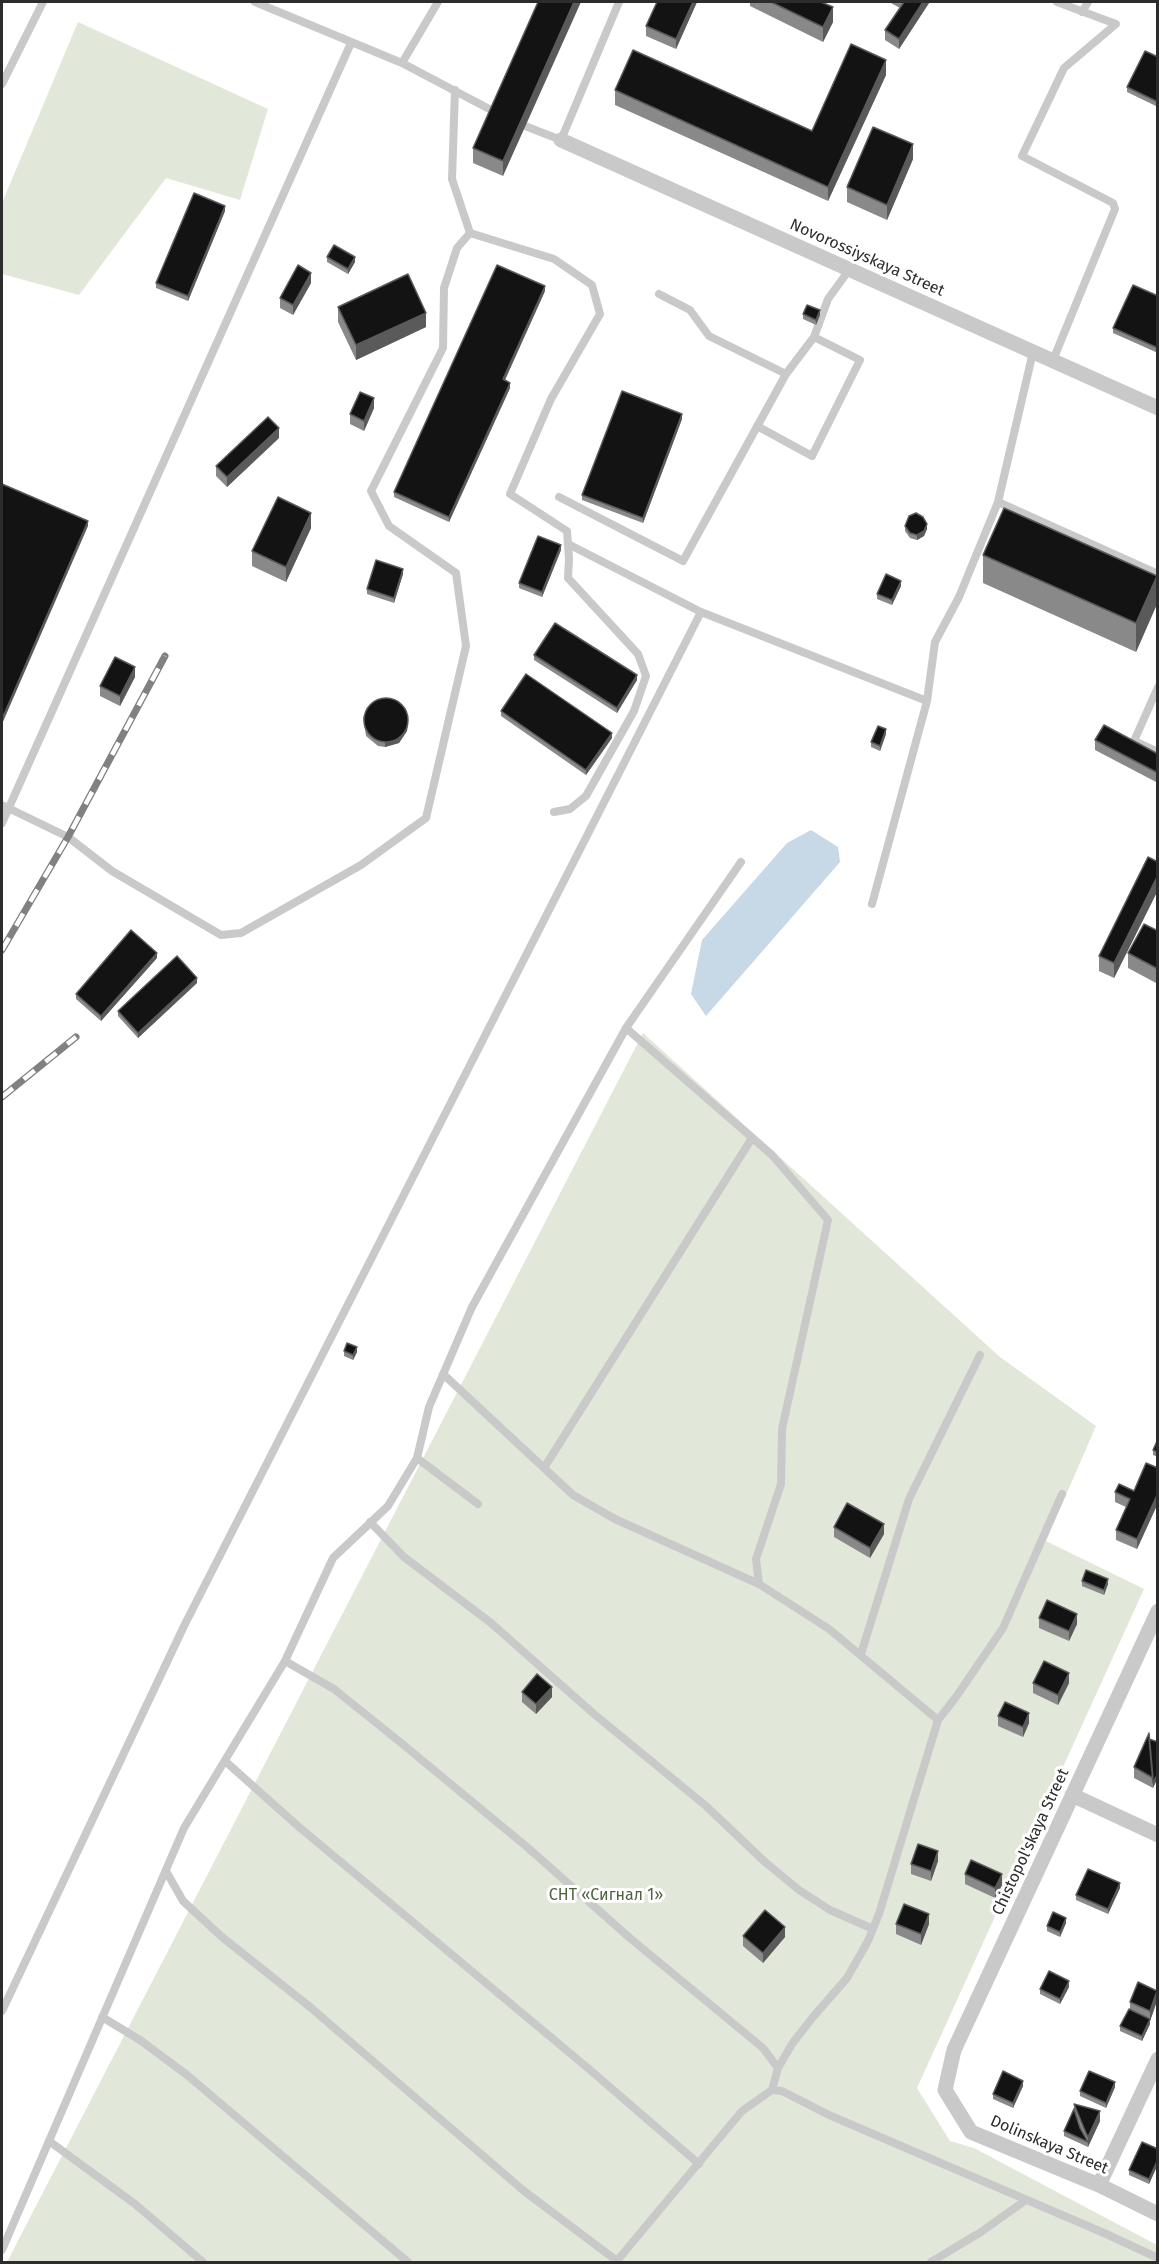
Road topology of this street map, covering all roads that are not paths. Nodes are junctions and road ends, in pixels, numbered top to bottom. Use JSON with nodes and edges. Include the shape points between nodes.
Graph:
{"nodes":[{"id":1,"x":43,"y":2,"type":"edge"},
{"id":2,"x":255,"y":2,"type":"edge"},
{"id":3,"x":438,"y":2,"type":"edge"},
{"id":4,"x":619,"y":2,"type":"edge"},
{"id":5,"x":1057,"y":2,"type":"edge"},
{"id":6,"x":1088,"y":2,"type":"edge"},
{"id":7,"x":1082,"y":12,"type":"junction"},
{"id":8,"x":351,"y":43,"type":"junction"},
{"id":9,"x":402,"y":63,"type":"junction"},
{"id":10,"x":2,"y":84,"type":"edge"},
{"id":11,"x":455,"y":90,"type":"junction"},
{"id":12,"x":495,"y":112,"type":"edge"},
{"id":13,"x":525,"y":126,"type":"edge"},
{"id":14,"x":561,"y":140,"type":"junction"},
{"id":15,"x":470,"y":233,"type":"junction"},
{"id":16,"x":849,"y":270,"type":"junction"},
{"id":17,"x":659,"y":294,"type":"dead end"},
{"id":18,"x":814,"y":337,"type":"junction"},
{"id":19,"x":1033,"y":351,"type":"junction"},
{"id":20,"x":1053,"y":360,"type":"junction"},
{"id":21,"x":786,"y":374,"type":"junction"},
{"id":22,"x":1158,"y":408,"type":"edge"},
{"id":23,"x":757,"y":426,"type":"junction"},
{"id":24,"x":559,"y":497,"type":"dead end"},
{"id":25,"x":998,"y":502,"type":"junction"},
{"id":26,"x":568,"y":544,"type":"junction"},
{"id":27,"x":1158,"y":574,"type":"edge"},
{"id":28,"x":700,"y":612,"type":"junction"},
{"id":29,"x":1158,"y":687,"type":"edge"},
{"id":30,"x":927,"y":701,"type":"junction"},
{"id":31,"x":1158,"y":752,"type":"edge"},
{"id":32,"x":5,"y":806,"type":"edge"},
{"id":33,"x":554,"y":812,"type":"dead end"},
{"id":34,"x":2,"y":823,"type":"edge"},
{"id":35,"x":741,"y":862,"type":"dead end"},
{"id":36,"x":872,"y":904,"type":"dead end"},
{"id":37,"x":626,"y":1028,"type":"junction"},
{"id":38,"x":752,"y":1138,"type":"junction"},
{"id":39,"x":980,"y":1355,"type":"dead end"},
{"id":40,"x":443,"y":1374,"type":"junction"},
{"id":41,"x":417,"y":1458,"type":"junction"},
{"id":42,"x":544,"y":1468,"type":"junction"},
{"id":43,"x":1062,"y":1494,"type":"dead end"},
{"id":44,"x":478,"y":1504,"type":"dead end"},
{"id":45,"x":370,"y":1522,"type":"junction"},
{"id":46,"x":759,"y":1584,"type":"junction"},
{"id":47,"x":1158,"y":1611,"type":"edge"},
{"id":48,"x":861,"y":1654,"type":"junction"},
{"id":49,"x":285,"y":1661,"type":"junction"},
{"id":50,"x":938,"y":1720,"type":"junction"},
{"id":51,"x":225,"y":1761,"type":"junction"},
{"id":52,"x":1072,"y":1795,"type":"junction"},
{"id":53,"x":1158,"y":1835,"type":"edge"},
{"id":54,"x":166,"y":1871,"type":"junction"},
{"id":55,"x":873,"y":1929,"type":"junction"},
{"id":56,"x":2,"y":2011,"type":"edge"},
{"id":57,"x":102,"y":2017,"type":"junction"},
{"id":58,"x":1158,"y":2060,"type":"edge"},
{"id":59,"x":778,"y":2068,"type":"junction"},
{"id":60,"x":772,"y":2090,"type":"junction"},
{"id":61,"x":945,"y":2090,"type":"joint"},
{"id":62,"x":49,"y":2141,"type":"junction"},
{"id":63,"x":699,"y":2163,"type":"junction"},
{"id":64,"x":1099,"y":2185,"type":"junction"},
{"id":65,"x":1026,"y":2200,"type":"junction"},
{"id":66,"x":1158,"y":2214,"type":"edge"},
{"id":67,"x":2,"y":2250,"type":"edge"},
{"id":68,"x":1158,"y":2258,"type":"edge"},
{"id":69,"x":203,"y":2262,"type":"edge"},
{"id":70,"x":408,"y":2262,"type":"edge"},
{"id":71,"x":617,"y":2262,"type":"edge"},
{"id":72,"x":931,"y":2262,"type":"edge"}],
"edges":[{"from":1,"to":10,"type":"lane"},
{"from":2,"to":8,"type":"lane"},
{"from":3,"to":9,"type":"lane"},
{"from":4,"to":14,"type":"lane"},
{"from":5,"to":7,"type":"lane"},
{"from":6,"to":7,"type":"lane"},
{"from":7,"to":20,"type":"lane","via":[[1116,24],[1064,68],[1022,156],[1113,203],[1115,209]]},
{"from":8,"to":9,"type":"lane"},
{"from":8,"to":32,"type":"lane"},
{"from":9,"to":11,"type":"lane"},
{"from":11,"to":12,"type":"lane"},
{"from":11,"to":15,"type":"lane","via":[[452,179]]},
{"from":13,"to":14,"type":"lane"},
{"from":14,"to":16,"type":"street","name":"Novorossiyskaya Street"},
{"from":15,"to":26,"type":"lane","via":[[554,259],[592,285],[600,314],[551,399],[510,494],[567,531]]},
{"from":15,"to":32,"type":"lane","via":[[457,248],[444,288],[443,348],[371,491],[389,526],[456,573],[466,646],[426,818],[361,865],[311,894],[241,933],[221,935],[112,871],[68,837]]},
{"from":16,"to":18,"type":"lane","via":[[828,299]]},
{"from":16,"to":19,"type":"street","name":"Novorossiyskaya Street"},
{"from":17,"to":21,"type":"lane","via":[[690,310],[709,336]]},
{"from":18,"to":21,"type":"lane"},
{"from":18,"to":23,"type":"lane","via":[[860,360],[812,456]]},
{"from":19,"to":20,"type":"street","name":"Novorossiyskaya Street"},
{"from":19,"to":25,"type":"lane"},
{"from":20,"to":22,"type":"street","name":"Novorossiyskaya Street"},
{"from":21,"to":23,"type":"lane"},
{"from":23,"to":24,"type":"lane","via":[[683,561]]},
{"from":25,"to":27,"type":"lane"},
{"from":25,"to":30,"type":"lane","via":[[959,597],[935,642]]},
{"from":26,"to":28,"type":"lane"},
{"from":26,"to":33,"type":"lane","via":[[568,578],[638,654],[646,676],[634,711],[586,796],[570,809]]},
{"from":28,"to":30,"type":"lane"},
{"from":28,"to":56,"type":"lane","via":[[184,1626]]},
{"from":29,"to":31,"type":"lane","via":[[1134,741]]},
{"from":30,"to":36,"type":"lane"},
{"from":32,"to":34,"type":"lane"},
{"from":35,"to":37,"type":"lane"},
{"from":37,"to":38,"type":"lane"},
{"from":37,"to":40,"type":"lane","via":[[471,1307]]},
{"from":38,"to":42,"type":"lane"},
{"from":38,"to":46,"type":"lane","via":[[772,1155],[828,1220],[782,1429],[781,1484],[756,1559]]},
{"from":39,"to":48,"type":"lane","via":[[909,1499]]},
{"from":40,"to":41,"type":"lane","via":[[429,1407]]},
{"from":40,"to":42,"type":"lane"},
{"from":41,"to":44,"type":"lane"},
{"from":41,"to":45,"type":"lane","via":[[388,1506]]},
{"from":42,"to":46,"type":"lane","via":[[573,1495],[597,1510]]},
{"from":43,"to":50,"type":"lane","via":[[1003,1628]]},
{"from":45,"to":49,"type":"lane","via":[[333,1558]]},
{"from":45,"to":55,"type":"lane","via":[[404,1557],[491,1623],[799,1890],[830,1910]]},
{"from":46,"to":48,"type":"lane"},
{"from":47,"to":52,"type":"street","name":"Chistopol'skaya Street"},
{"from":48,"to":50,"type":"lane"},
{"from":49,"to":51,"type":"lane"},
{"from":49,"to":59,"type":"lane","via":[[334,1689],[400,1742],[763,2048]]},
{"from":50,"to":55,"type":"lane"},
{"from":51,"to":54,"type":"lane","via":[[184,1828]]},
{"from":51,"to":63,"type":"lane"},
{"from":52,"to":53,"type":"street"},
{"from":52,"to":61,"type":"street","name":"Chistopol'skaya Street","via":[[954,2050]]},
{"from":54,"to":57,"type":"lane"},
{"from":54,"to":71,"type":"lane","via":[[183,1901],[222,1937],[310,2007],[524,2191]]},
{"from":55,"to":59,"type":"lane","via":[[848,1978],[792,2044]]},
{"from":57,"to":62,"type":"lane"},
{"from":57,"to":70,"type":"lane","via":[[187,2075]]},
{"from":58,"to":64,"type":"street"},
{"from":59,"to":60,"type":"lane"},
{"from":60,"to":63,"type":"lane","via":[[742,2111]]},
{"from":60,"to":65,"type":"lane","via":[[782,2091]]},
{"from":61,"to":64,"type":"street","name":"Dolinskaya Street","via":[[971,2132]]},
{"from":62,"to":67,"type":"lane"},
{"from":62,"to":69,"type":"lane","via":[[135,2204]]},
{"from":63,"to":71,"type":"lane"},
{"from":64,"to":66,"type":"street","name":"Dolinskaya Street"},
{"from":65,"to":68,"type":"lane"},
{"from":65,"to":72,"type":"lane"}]}
